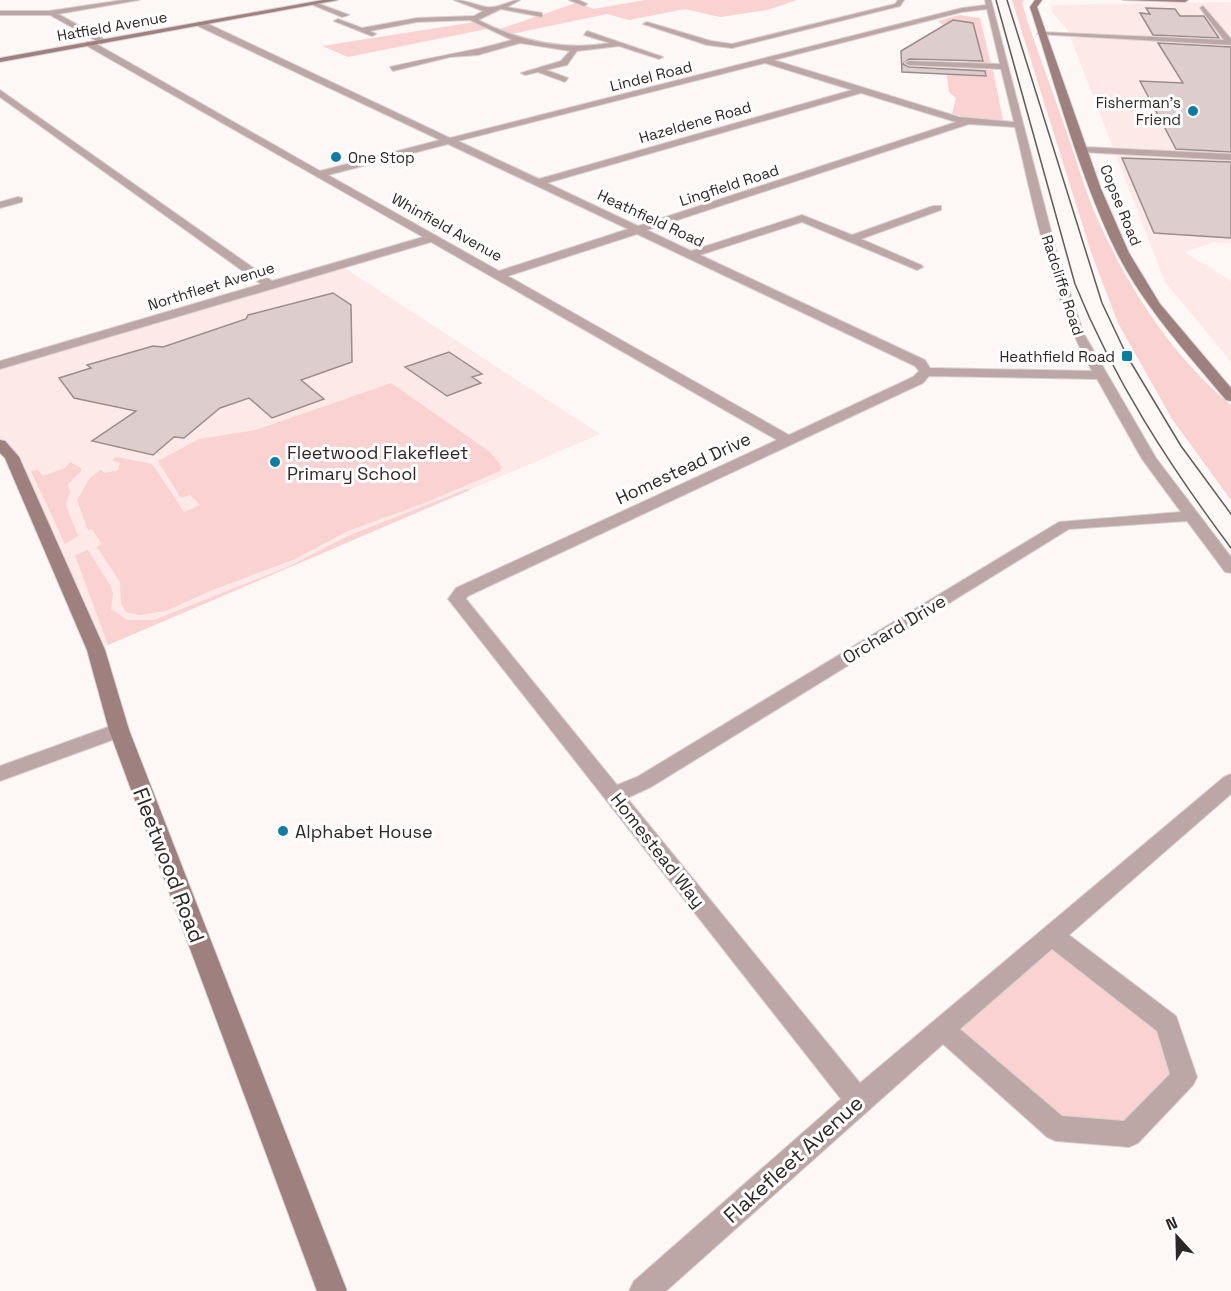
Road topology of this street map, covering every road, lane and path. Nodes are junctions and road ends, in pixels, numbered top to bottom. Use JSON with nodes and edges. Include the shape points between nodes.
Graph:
{"nodes":[{"id":1,"x":70,"y":0,"type":"edge"},
{"id":2,"x":136,"y":0,"type":"edge"},
{"id":3,"x":334,"y":0,"type":"edge"},
{"id":4,"x":457,"y":0,"type":"edge"},
{"id":5,"x":517,"y":0,"type":"edge"},
{"id":6,"x":572,"y":0,"type":"edge"},
{"id":7,"x":901,"y":0,"type":"edge"},
{"id":8,"x":1040,"y":0,"type":"edge"},
{"id":9,"x":1126,"y":0,"type":"edge"},
{"id":10,"x":1185,"y":0,"type":"edge"},
{"id":11,"x":987,"y":2,"type":"edge"},
{"id":12,"x":315,"y":3,"type":"junction"},
{"id":13,"x":584,"y":4,"type":"dead end"},
{"id":14,"x":504,"y":8,"type":"junction"},
{"id":15,"x":1203,"y":8,"type":"dead end"},
{"id":16,"x":492,"y":11,"type":"junction"},
{"id":17,"x":51,"y":13,"type":"junction"},
{"id":18,"x":0,"y":14,"type":"edge"},
{"id":19,"x":345,"y":15,"type":"dead end"},
{"id":20,"x":539,"y":15,"type":"dead end"},
{"id":21,"x":474,"y":18,"type":"junction"},
{"id":22,"x":338,"y":21,"type":"dead end"},
{"id":23,"x":201,"y":24,"type":"junction"},
{"id":24,"x":647,"y":24,"type":"dead end"},
{"id":25,"x":362,"y":30,"type":"junction"},
{"id":26,"x":586,"y":33,"type":"dead end"},
{"id":27,"x":1041,"y":34,"type":"junction"},
{"id":28,"x":375,"y":36,"type":"dead end"},
{"id":29,"x":521,"y":40,"type":"junction"},
{"id":30,"x":102,"y":42,"type":"junction"},
{"id":31,"x":1230,"y":43,"type":"edge"},
{"id":32,"x":90,"y":44,"type":"junction"},
{"id":33,"x":618,"y":44,"type":"junction"},
{"id":34,"x":732,"y":46,"type":"junction"},
{"id":35,"x":573,"y":50,"type":"junction"},
{"id":36,"x":472,"y":54,"type":"junction"},
{"id":37,"x":659,"y":57,"type":"dead end"},
{"id":38,"x":0,"y":60,"type":"edge"},
{"id":39,"x":768,"y":60,"type":"junction"},
{"id":40,"x":490,"y":61,"type":"dead end"},
{"id":41,"x":909,"y":63,"type":"dead end"},
{"id":42,"x":1004,"y":67,"type":"junction"},
{"id":43,"x":393,"y":69,"type":"dead end"},
{"id":44,"x":539,"y":70,"type":"junction"},
{"id":45,"x":525,"y":74,"type":"dead end"},
{"id":46,"x":565,"y":80,"type":"dead end"},
{"id":47,"x":861,"y":90,"type":"junction"},
{"id":48,"x":0,"y":93,"type":"edge"},
{"id":49,"x":966,"y":122,"type":"junction"},
{"id":50,"x":1020,"y":125,"type":"junction"},
{"id":51,"x":450,"y":141,"type":"junction"},
{"id":52,"x":1084,"y":150,"type":"junction"},
{"id":53,"x":1231,"y":157,"type":"edge"},
{"id":54,"x":319,"y":174,"type":"junction"},
{"id":55,"x":537,"y":183,"type":"junction"},
{"id":56,"x":18,"y":200,"type":"dead end"},
{"id":57,"x":0,"y":205,"type":"edge"},
{"id":58,"x":937,"y":208,"type":"dead end"},
{"id":59,"x":637,"y":231,"type":"junction"},
{"id":60,"x":432,"y":238,"type":"junction"},
{"id":61,"x":852,"y":239,"type":"junction"},
{"id":62,"x":690,"y":255,"type":"junction"},
{"id":63,"x":917,"y":267,"type":"dead end"},
{"id":64,"x":500,"y":276,"type":"junction"},
{"id":65,"x":271,"y":286,"type":"junction"},
{"id":66,"x":0,"y":365,"type":"edge"},
{"id":67,"x":926,"y":372,"type":"junction"},
{"id":68,"x":1099,"y":375,"type":"junction"},
{"id":69,"x":1231,"y":397,"type":"edge"},
{"id":70,"x":788,"y":440,"type":"junction"},
{"id":71,"x":0,"y":444,"type":"edge"},
{"id":72,"x":1189,"y":516,"type":"junction"},
{"id":73,"x":1231,"y":568,"type":"edge"},
{"id":74,"x":457,"y":599,"type":"joint"},
{"id":75,"x":119,"y":730,"type":"junction"},
{"id":76,"x":0,"y":774,"type":"edge"},
{"id":77,"x":1229,"y":786,"type":"edge"},
{"id":78,"x":615,"y":795,"type":"junction"},
{"id":79,"x":1052,"y":935,"type":"junction"},
{"id":80,"x":942,"y":1028,"type":"junction"},
{"id":81,"x":859,"y":1100,"type":"junction"},
{"id":82,"x":333,"y":1291,"type":"edge"},
{"id":83,"x":644,"y":1291,"type":"edge"}],
"edges":[{"from":1,"to":17,"type":"street"},
{"from":2,"to":17,"type":"street"},
{"from":3,"to":12,"type":"street","name":"Hatfield Avenue"},
{"from":4,"to":16,"type":"street"},
{"from":5,"to":14,"type":"street"},
{"from":6,"to":13,"type":"street"},
{"from":7,"to":34,"type":"street","via":[[898,5]]},
{"from":8,"to":27,"type":"street","name":"Copse Road","via":[[1033,7]]},
{"from":9,"to":10,"type":"street"},
{"from":11,"to":39,"type":"street","name":"Lindel Road"},
{"from":11,"to":42,"type":"street","name":"Radcliffe Road"},
{"from":12,"to":19,"type":"street"},
{"from":12,"to":23,"type":"street","name":"Hatfield Avenue"},
{"from":14,"to":16,"type":"street"},
{"from":14,"to":20,"type":"street"},
{"from":15,"to":31,"type":"street"},
{"from":16,"to":21,"type":"street"},
{"from":17,"to":18,"type":"street"},
{"from":17,"to":30,"type":"street"},
{"from":21,"to":25,"type":"street","via":[[417,20]]},
{"from":21,"to":29,"type":"street","via":[[475,22]]},
{"from":22,"to":25,"type":"street"},
{"from":23,"to":30,"type":"street","name":"Hatfield Avenue"},
{"from":23,"to":51,"type":"street","name":"Heathfield Road"},
{"from":24,"to":34,"type":"street"},
{"from":25,"to":28,"type":"street"},
{"from":26,"to":33,"type":"street"},
{"from":27,"to":31,"type":"street"},
{"from":27,"to":52,"type":"street","name":"Copse Road"},
{"from":29,"to":35,"type":"street","via":[[543,48]]},
{"from":29,"to":36,"type":"street"},
{"from":30,"to":32,"type":"street","name":"Hatfield Avenue"},
{"from":32,"to":38,"type":"street","name":"Hatfield Avenue"},
{"from":32,"to":54,"type":"street","name":"Whinfield Avenue"},
{"from":33,"to":35,"type":"street"},
{"from":33,"to":37,"type":"street"},
{"from":34,"to":39,"type":"street"},
{"from":35,"to":44,"type":"street","via":[[564,63]]},
{"from":36,"to":40,"type":"street"},
{"from":36,"to":43,"type":"street","via":[[450,55]]},
{"from":39,"to":47,"type":"street"},
{"from":39,"to":51,"type":"street","name":"Lindel Road"},
{"from":41,"to":42,"type":"street"},
{"from":42,"to":50,"type":"street","name":"Radcliffe Road"},
{"from":44,"to":45,"type":"street"},
{"from":44,"to":46,"type":"street"},
{"from":47,"to":49,"type":"street"},
{"from":47,"to":55,"type":"street","name":"Hazeldene Road"},
{"from":48,"to":65,"type":"street"},
{"from":49,"to":50,"type":"street"},
{"from":49,"to":59,"type":"street","name":"Lingfield Road"},
{"from":50,"to":68,"type":"street","name":"Radcliffe Road","via":[[1054,265],[1078,334]]},
{"from":51,"to":54,"type":"street","name":"Lindel Road"},
{"from":51,"to":55,"type":"street","name":"Heathfield Road"},
{"from":52,"to":53,"type":"street"},
{"from":52,"to":69,"type":"street","name":"Copse Road","via":[[1123,253],[1155,306]]},
{"from":54,"to":60,"type":"street","name":"Whinfield Avenue"},
{"from":55,"to":59,"type":"street","name":"Heathfield Road"},
{"from":56,"to":57,"type":"street"},
{"from":58,"to":61,"type":"street"},
{"from":59,"to":62,"type":"street","name":"Heathfield Road"},
{"from":59,"to":64,"type":"street","name":"Lingfield Road"},
{"from":60,"to":64,"type":"street","name":"Whinfield Avenue"},
{"from":60,"to":65,"type":"street","name":"Northfleet Avenue"},
{"from":61,"to":62,"type":"street","via":[[802,218]]},
{"from":61,"to":63,"type":"street"},
{"from":62,"to":67,"type":"street","name":"Heathfield Road","via":[[920,363]]},
{"from":64,"to":70,"type":"street","name":"Whinfield Avenue"},
{"from":65,"to":66,"type":"street","name":"Northfleet Avenue"},
{"from":67,"to":68,"type":"street"},
{"from":67,"to":70,"type":"street","name":"Homestead Drive","via":[[918,380]]},
{"from":68,"to":72,"type":"street","name":"Radcliffe Road","via":[[1149,459]]},
{"from":70,"to":74,"type":"street","name":"Homestead Drive","via":[[462,592]]},
{"from":71,"to":75,"type":"street","name":"Fleetwood Road","via":[[12,457],[96,650]]},
{"from":72,"to":73,"type":"street","name":"Radcliffe Road"},
{"from":72,"to":78,"type":"street","name":"Orchard Drive","via":[[1065,525],[644,782]]},
{"from":74,"to":78,"type":"street","name":"Homestead Way"},
{"from":75,"to":76,"type":"street"},
{"from":75,"to":82,"type":"street","name":"Fleetwood Road"},
{"from":77,"to":79,"type":"street","name":"Flakefleet Avenue"},
{"from":78,"to":81,"type":"street","name":"Homestead Way"},
{"from":79,"to":80,"type":"street","name":"Flakefleet Avenue"},
{"from":79,"to":80,"type":"street","via":[[1167,1024],[1184,1077],[1129,1134],[1056,1128]]},
{"from":80,"to":81,"type":"street","name":"Flakefleet Avenue"},
{"from":81,"to":83,"type":"street","name":"Flakefleet Avenue"}]}
